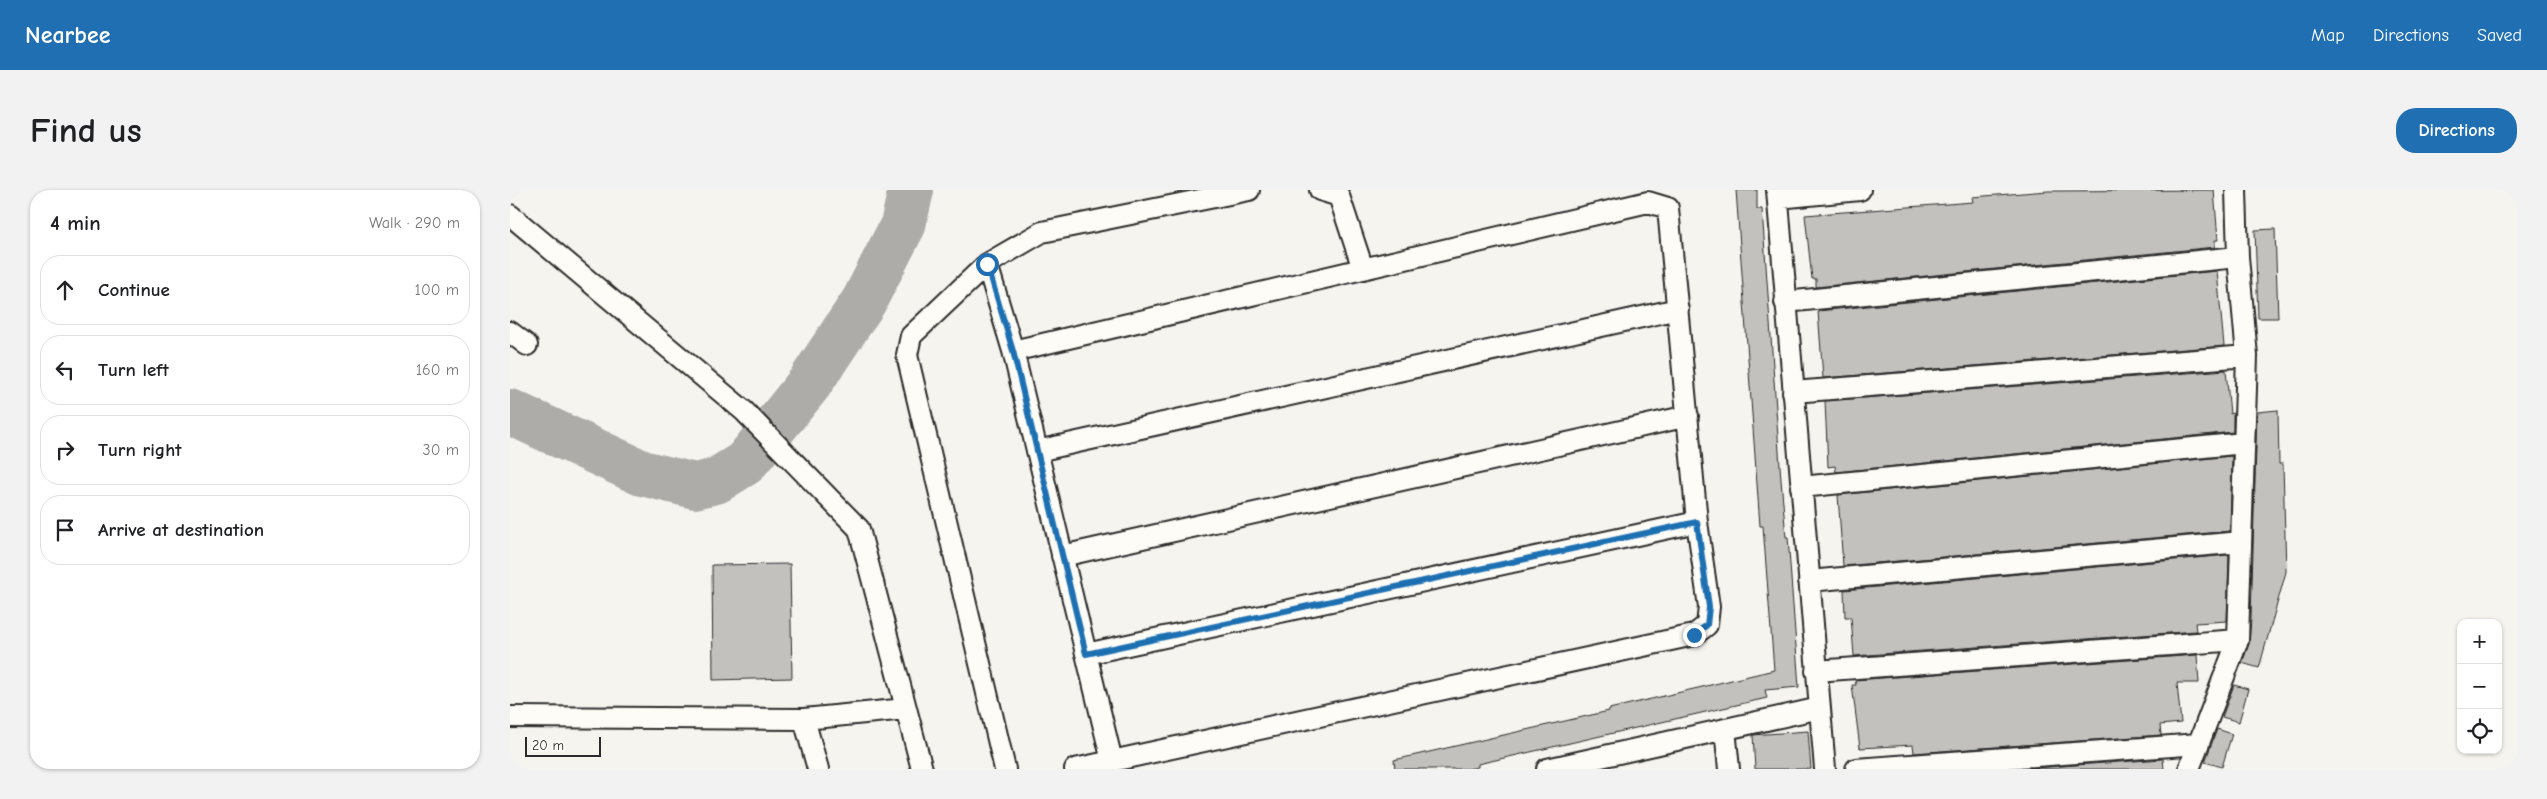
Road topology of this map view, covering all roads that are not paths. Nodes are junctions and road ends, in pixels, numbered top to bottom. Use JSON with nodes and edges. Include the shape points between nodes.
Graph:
{"nodes":[{"id":1,"x":1249,"y":190,"type":"edge"},
{"id":2,"x":1320,"y":190,"type":"edge"},
{"id":3,"x":1858,"y":190,"type":"edge"},
{"id":4,"x":2236,"y":190,"type":"edge"},
{"id":5,"x":1778,"y":194,"type":"edge"},
{"id":6,"x":510,"y":215,"type":"edge"},
{"id":7,"x":2238,"y":257,"type":"junction"},
{"id":8,"x":987,"y":264,"type":"junction"},
{"id":9,"x":1363,"y":269,"type":"junction"},
{"id":10,"x":1785,"y":302,"type":"junction"},
{"id":11,"x":1678,"y":309,"type":"junction"},
{"id":12,"x":510,"y":332,"type":"edge"},
{"id":13,"x":527,"y":345,"type":"dead end"},
{"id":14,"x":1013,"y":351,"type":"junction"},
{"id":15,"x":2247,"y":356,"type":"junction"},
{"id":16,"x":1793,"y":392,"type":"junction"},
{"id":17,"x":1688,"y":416,"type":"junction"},
{"id":18,"x":2244,"y":443,"type":"junction"},
{"id":19,"x":1037,"y":451,"type":"junction"},
{"id":20,"x":1801,"y":487,"type":"junction"},
{"id":21,"x":1697,"y":522,"type":"junction"},
{"id":22,"x":2241,"y":542,"type":"junction"},
{"id":23,"x":1062,"y":556,"type":"junction"},
{"id":24,"x":1809,"y":581,"type":"junction"},
{"id":25,"x":2238,"y":640,"type":"junction"},
{"id":26,"x":1086,"y":654,"type":"junction"},
{"id":27,"x":1816,"y":671,"type":"junction"},
{"id":28,"x":1820,"y":708,"type":"junction"},
{"id":29,"x":906,"y":709,"type":"junction"},
{"id":30,"x":510,"y":718,"type":"edge"},
{"id":31,"x":804,"y":719,"type":"junction"},
{"id":32,"x":1725,"y":729,"type":"junction"},
{"id":33,"x":2199,"y":744,"type":"junction"},
{"id":34,"x":1112,"y":761,"type":"junction"},
{"id":35,"x":1620,"y":761,"type":"edge"},
{"id":36,"x":818,"y":769,"type":"edge"},
{"id":37,"x":922,"y":769,"type":"edge"},
{"id":38,"x":1005,"y":769,"type":"edge"},
{"id":39,"x":1075,"y":769,"type":"edge"},
{"id":40,"x":1547,"y":769,"type":"edge"},
{"id":41,"x":1729,"y":769,"type":"edge"},
{"id":42,"x":1825,"y":769,"type":"edge"},
{"id":43,"x":1856,"y":769,"type":"edge"},
{"id":44,"x":2189,"y":769,"type":"edge"}],
"edges":[{"from":1,"to":8,"type":"street","via":[[1042,232]]},
{"from":2,"to":9,"type":"street","via":[[1339,196]]},
{"from":3,"to":5,"type":"street"},
{"from":4,"to":7,"type":"street"},
{"from":5,"to":10,"type":"street"},
{"from":6,"to":29,"type":"street","via":[[744,411],[859,529]]},
{"from":7,"to":10,"type":"street"},
{"from":7,"to":15,"type":"street"},
{"from":8,"to":14,"type":"street"},
{"from":8,"to":38,"type":"street","via":[[911,336],[907,355]]},
{"from":9,"to":11,"type":"street","via":[[1648,202],[1668,208]]},
{"from":9,"to":14,"type":"street"},
{"from":10,"to":16,"type":"street"},
{"from":11,"to":17,"type":"street"},
{"from":11,"to":19,"type":"street"},
{"from":12,"to":13,"type":"street"},
{"from":14,"to":19,"type":"street"},
{"from":15,"to":16,"type":"street"},
{"from":15,"to":18,"type":"street"},
{"from":16,"to":20,"type":"street"},
{"from":17,"to":21,"type":"street"},
{"from":17,"to":23,"type":"street"},
{"from":18,"to":20,"type":"street"},
{"from":18,"to":22,"type":"street"},
{"from":19,"to":23,"type":"street"},
{"from":20,"to":24,"type":"street"},
{"from":21,"to":26,"type":"street"},
{"from":21,"to":34,"type":"street","via":[[1709,607],[1707,625],[1694,635]]},
{"from":22,"to":24,"type":"street"},
{"from":22,"to":25,"type":"street"},
{"from":23,"to":26,"type":"street"},
{"from":24,"to":27,"type":"street"},
{"from":25,"to":27,"type":"street"},
{"from":25,"to":33,"type":"street"},
{"from":26,"to":34,"type":"street"},
{"from":27,"to":28,"type":"street"},
{"from":28,"to":32,"type":"street"},
{"from":28,"to":42,"type":"street"},
{"from":29,"to":31,"type":"street"},
{"from":29,"to":37,"type":"street"},
{"from":30,"to":31,"type":"street"},
{"from":31,"to":36,"type":"street"},
{"from":32,"to":35,"type":"street"},
{"from":32,"to":41,"type":"street"},
{"from":33,"to":43,"type":"street"},
{"from":33,"to":44,"type":"street"},
{"from":34,"to":39,"type":"street"},
{"from":35,"to":40,"type":"street"}]}
